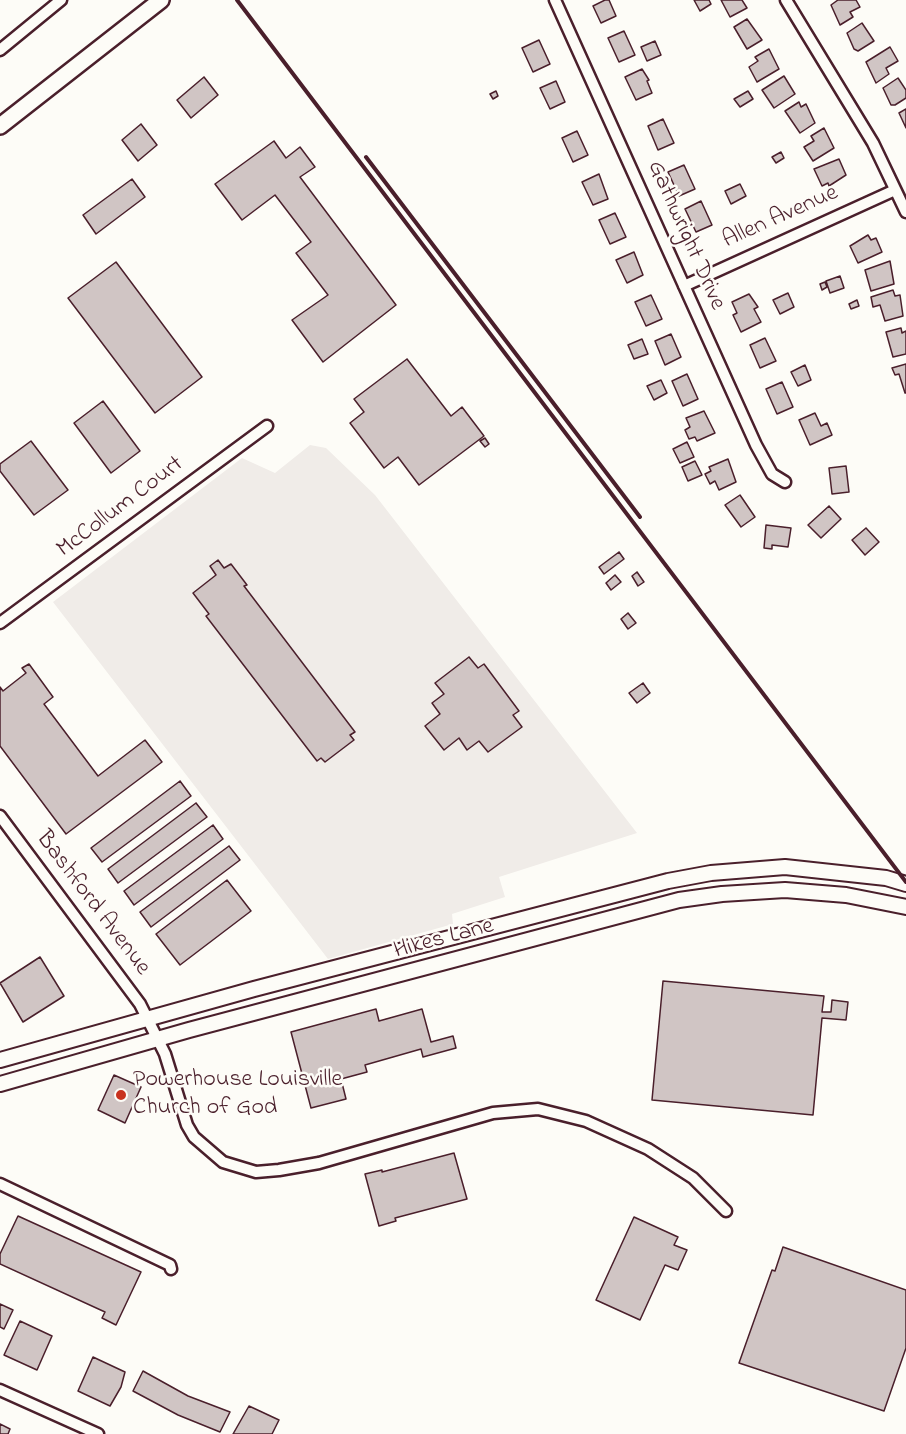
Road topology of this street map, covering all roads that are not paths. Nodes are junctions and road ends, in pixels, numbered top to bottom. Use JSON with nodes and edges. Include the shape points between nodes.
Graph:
{"nodes":[{"id":1,"x":61,"y":0,"type":"edge"},
{"id":2,"x":161,"y":0,"type":"edge"},
{"id":3,"x":555,"y":0,"type":"edge"},
{"id":4,"x":786,"y":0,"type":"edge"},
{"id":5,"x":0,"y":50,"type":"edge"},
{"id":6,"x":0,"y":126,"type":"edge"},
{"id":7,"x":896,"y":190,"type":"junction"},
{"id":8,"x":906,"y":212,"type":"edge"},
{"id":9,"x":684,"y":286,"type":"junction"},
{"id":10,"x":267,"y":426,"type":"dead end"},
{"id":11,"x":785,"y":482,"type":"dead end"},
{"id":12,"x":0,"y":623,"type":"edge"},
{"id":13,"x":0,"y":816,"type":"edge"},
{"id":14,"x":906,"y":884,"type":"edge"},
{"id":15,"x":906,"y":907,"type":"edge"},
{"id":16,"x":148,"y":1018,"type":"junction"},
{"id":17,"x":158,"y":1039,"type":"junction"},
{"id":18,"x":0,"y":1060,"type":"edge"},
{"id":19,"x":0,"y":1084,"type":"edge"},
{"id":20,"x":0,"y":1184,"type":"edge"},
{"id":21,"x":726,"y":1211,"type":"dead end"},
{"id":22,"x":171,"y":1269,"type":"dead end"},
{"id":23,"x":0,"y":1390,"type":"edge"},
{"id":24,"x":98,"y":1434,"type":"edge"}],
"edges":[{"from":1,"to":5,"type":"street"},
{"from":2,"to":6,"type":"main road"},
{"from":3,"to":9,"type":"street","name":"Gathwright Drive"},
{"from":4,"to":7,"type":"street","via":[[873,143]]},
{"from":7,"to":8,"type":"street"},
{"from":7,"to":9,"type":"street","name":"Allen Avenue"},
{"from":9,"to":11,"type":"street","name":"Gathwright Drive","via":[[765,465]]},
{"from":10,"to":12,"type":"street","name":"McCollum Court"},
{"from":13,"to":16,"type":"street","name":"Bashford Avenue"},
{"from":14,"to":16,"type":"street","name":"Hikes Lane","via":[[812,869],[756,869],[668,880]]},
{"from":15,"to":17,"type":"street","name":"Hikes Lane","via":[[819,892],[755,891],[679,900]]},
{"from":16,"to":17,"type":"street","name":"Bashford Avenue"},
{"from":16,"to":18,"type":"street","name":"Hikes Lane"},
{"from":17,"to":19,"type":"street","name":"Hikes Lane"},
{"from":17,"to":21,"type":"street","name":"Bashford Avenue","via":[[194,1137],[212,1155],[243,1170],[279,1170],[319,1162],[494,1113],[538,1110],[586,1121],[648,1149],[693,1178]]},
{"from":20,"to":22,"type":"street","via":[[170,1264]]},
{"from":23,"to":24,"type":"street"}]}
